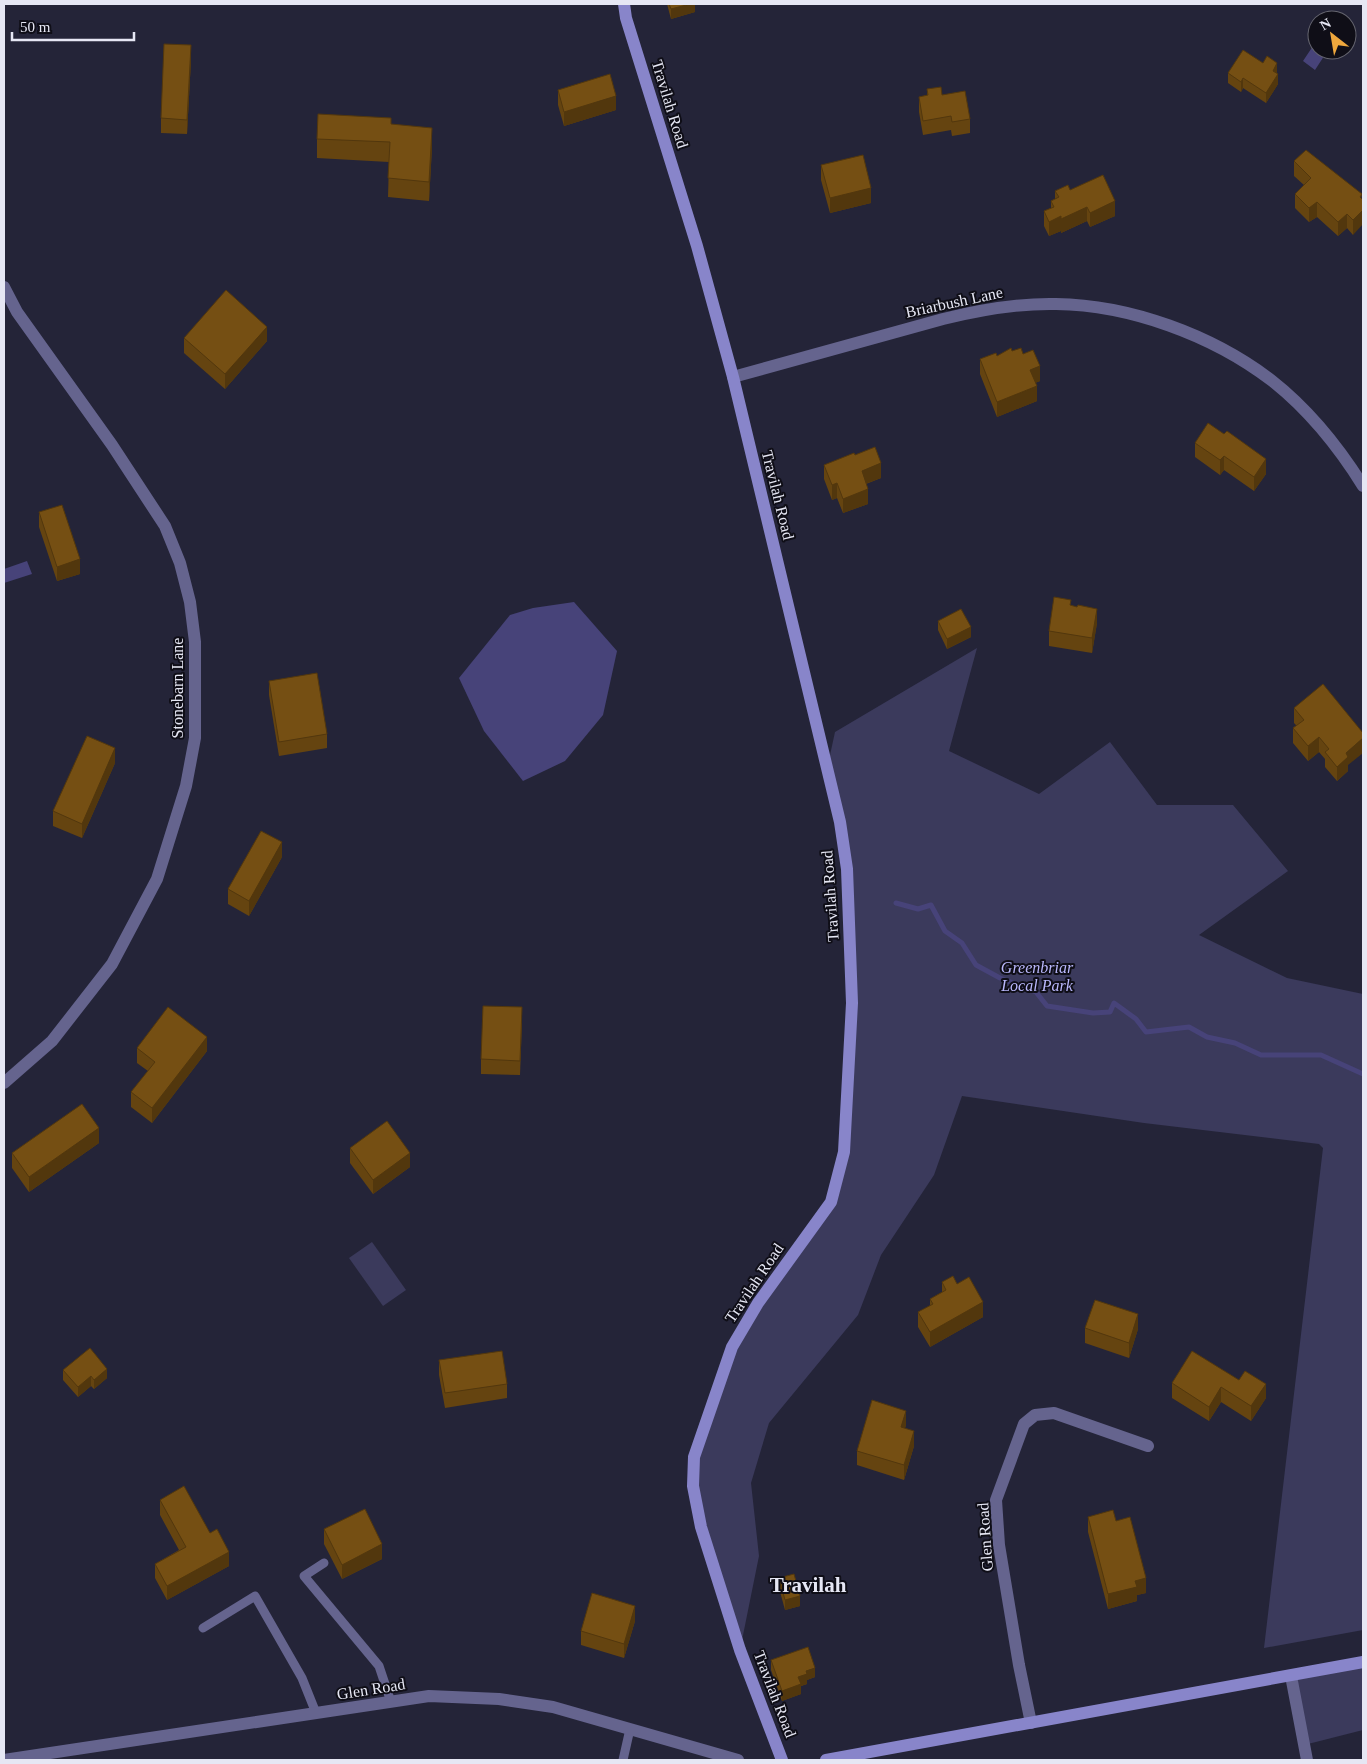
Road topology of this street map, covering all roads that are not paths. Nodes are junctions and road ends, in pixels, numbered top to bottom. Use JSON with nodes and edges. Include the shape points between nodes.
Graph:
{"nodes":[{"id":1,"x":624,"y":4,"type":"edge"},
{"id":2,"x":4,"y":288,"type":"edge"},
{"id":3,"x":733,"y":377,"type":"junction"},
{"id":4,"x":1363,"y":486,"type":"edge"},
{"id":5,"x":4,"y":1083,"type":"edge"},
{"id":6,"x":1148,"y":1446,"type":"dead end"},
{"id":7,"x":324,"y":1563,"type":"dead end"},
{"id":8,"x":203,"y":1628,"type":"dead end"},
{"id":9,"x":1363,"y":1662,"type":"edge"},
{"id":10,"x":1291,"y":1676,"type":"junction"},
{"id":11,"x":391,"y":1702,"type":"junction"},
{"id":12,"x":316,"y":1713,"type":"junction"},
{"id":13,"x":1031,"y":1723,"type":"junction"},
{"id":14,"x":630,"y":1729,"type":"junction"},
{"id":15,"x":4,"y":1760,"type":"edge"},
{"id":16,"x":623,"y":1760,"type":"edge"},
{"id":17,"x":738,"y":1760,"type":"edge"},
{"id":18,"x":782,"y":1760,"type":"edge"},
{"id":19,"x":826,"y":1760,"type":"edge"},
{"id":20,"x":1307,"y":1760,"type":"edge"}],
"edges":[{"from":1,"to":3,"type":"main road","name":"Travilah Road"},
{"from":2,"to":5,"type":"street","name":"Stonebarn Lane","via":[[165,526],[190,602],[195,652],[194,738],[186,786],[157,879],[112,964],[52,1041]]},
{"from":3,"to":4,"type":"street","name":"Briarbush Lane","via":[[977,311],[1017,305],[1090,306],[1156,321],[1206,341],[1271,380],[1313,419],[1349,463]]},
{"from":3,"to":18,"type":"main road","name":"Travilah Road","via":[[840,822],[848,869],[852,1003],[844,1152],[831,1202],[758,1303],[732,1347],[694,1457],[693,1486],[701,1527],[740,1650]]},
{"from":6,"to":13,"type":"street","name":"Glen Road","via":[[1054,1413],[1035,1415],[1024,1424],[996,1500],[999,1545]]},
{"from":7,"to":11,"type":"lane","via":[[304,1576],[379,1666]]},
{"from":8,"to":12,"type":"lane","via":[[255,1596],[302,1678]]},
{"from":9,"to":10,"type":"main road"},
{"from":10,"to":13,"type":"main road"},
{"from":10,"to":20,"type":"street"},
{"from":11,"to":12,"type":"street","name":"Glen Road"},
{"from":11,"to":14,"type":"street","name":"Glen Road","via":[[430,1696],[499,1699],[552,1707]]},
{"from":12,"to":15,"type":"street","name":"Glen Road"},
{"from":13,"to":19,"type":"main road"},
{"from":14,"to":16,"type":"lane"},
{"from":14,"to":17,"type":"street","name":"Glen Road"}]}
